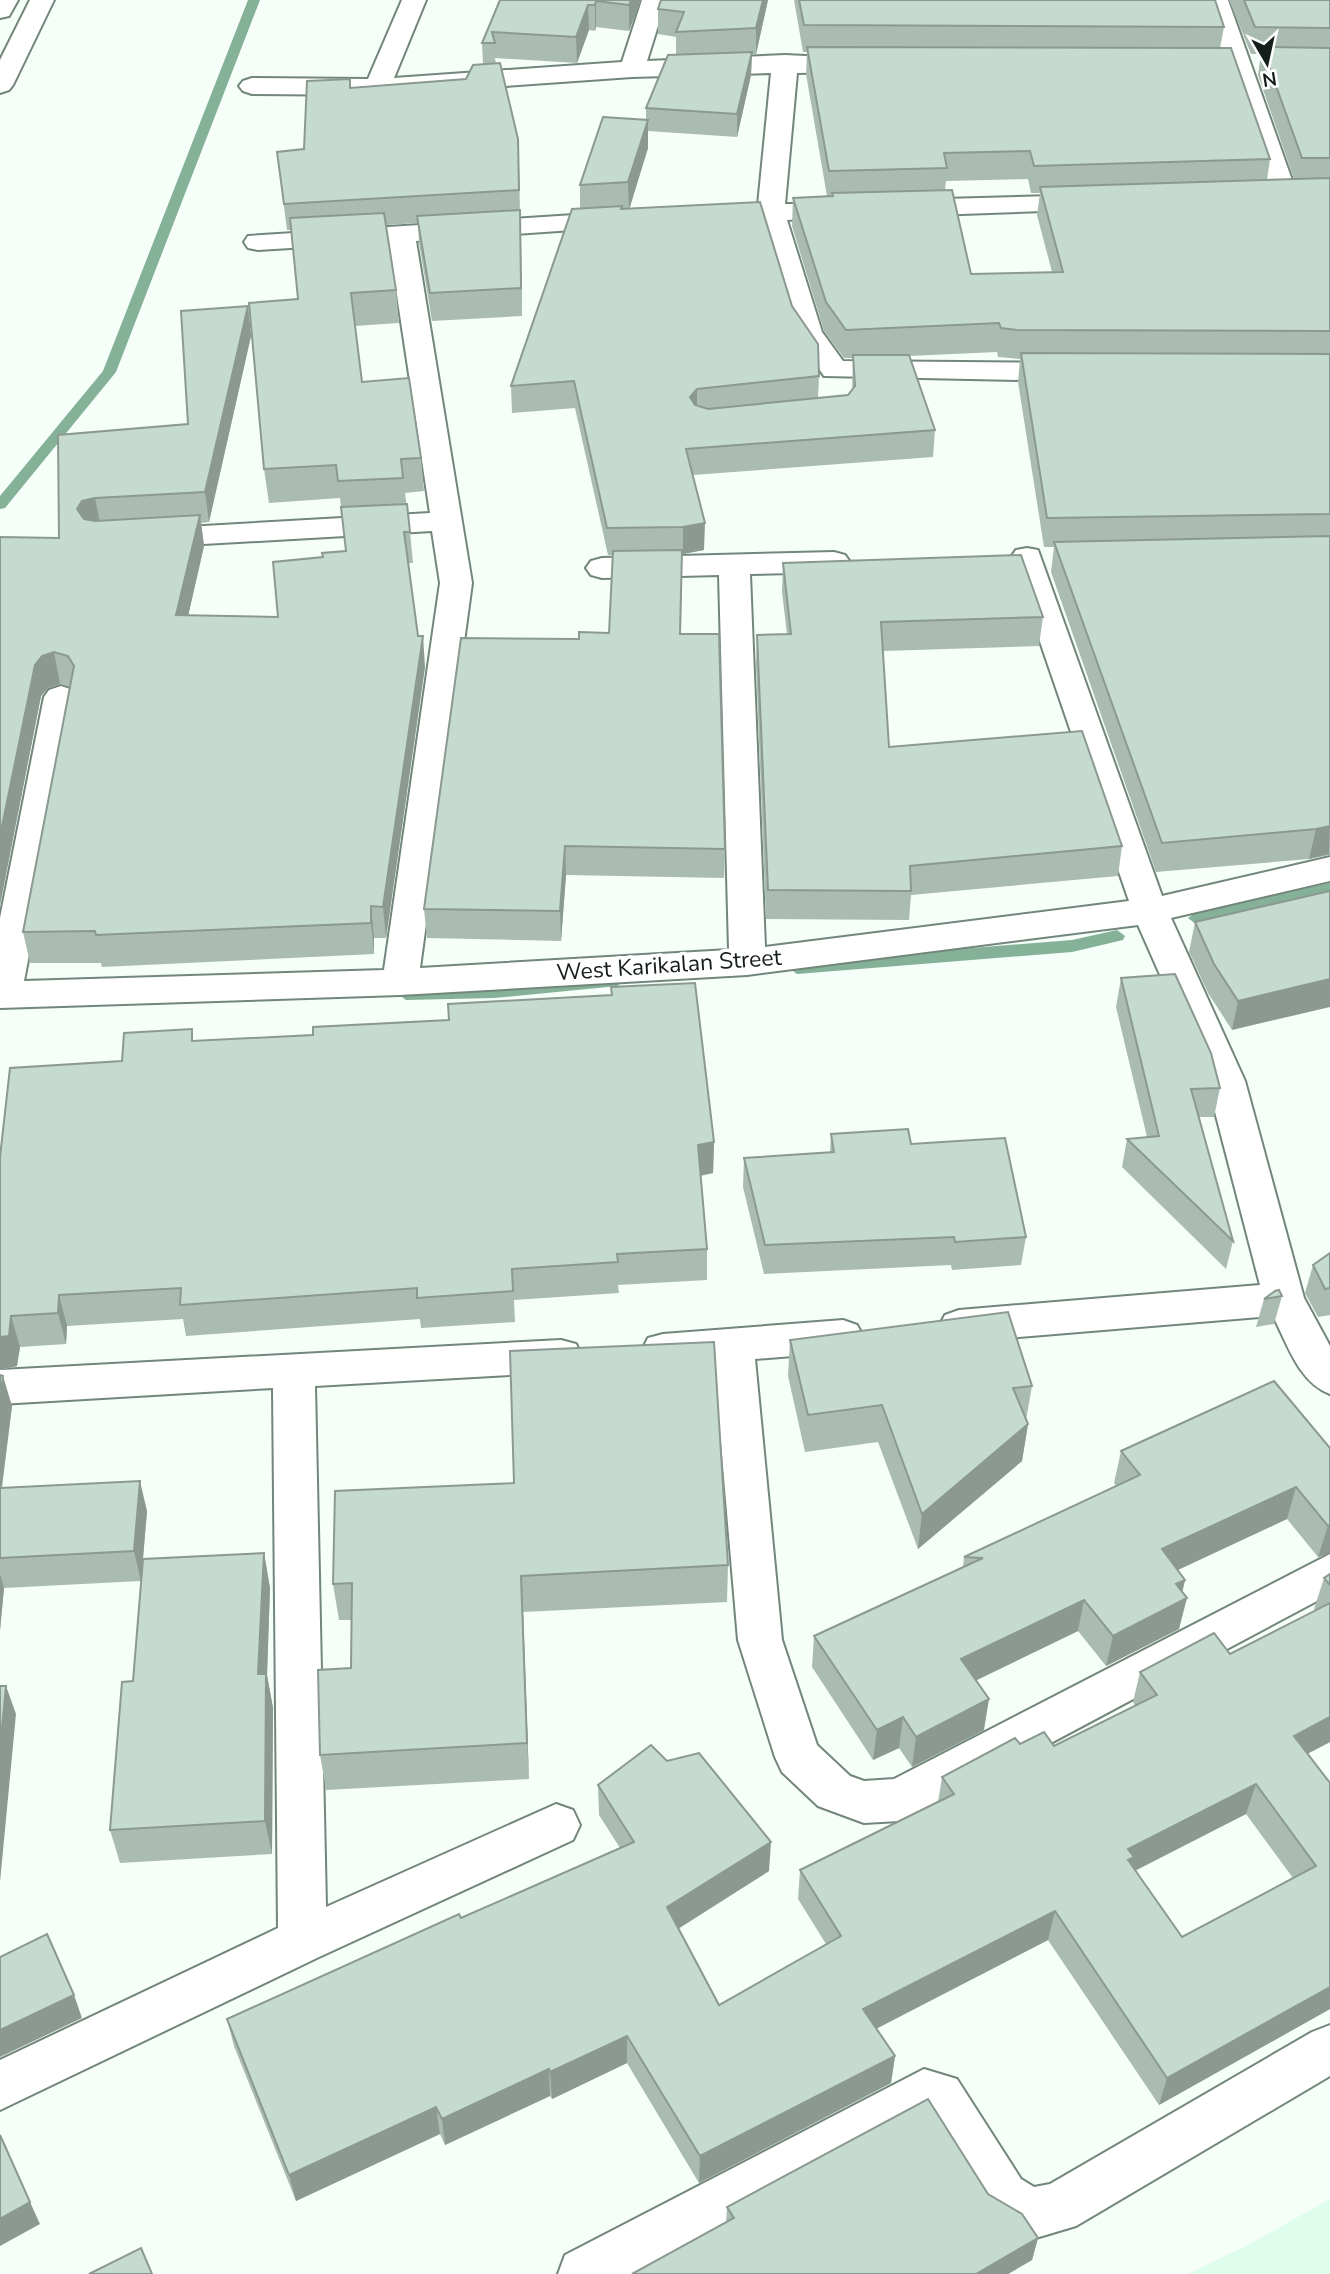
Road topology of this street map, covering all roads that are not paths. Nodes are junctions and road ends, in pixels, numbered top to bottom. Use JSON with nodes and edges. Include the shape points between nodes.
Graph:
{"nodes":[{"id":1,"x":6,"y":0,"type":"edge"},
{"id":2,"x":42,"y":0,"type":"edge"},
{"id":3,"x":414,"y":0,"type":"edge"},
{"id":4,"x":654,"y":0,"type":"edge"},
{"id":5,"x":1216,"y":0,"type":"edge"},
{"id":6,"x":0,"y":11,"type":"edge"},
{"id":7,"x":785,"y":63,"type":"junction"},
{"id":8,"x":876,"y":64,"type":"edge"},
{"id":9,"x":1213,"y":66,"type":"edge"},
{"id":10,"x":1253,"y":66,"type":"junction"},
{"id":11,"x":632,"y":69,"type":"junction"},
{"id":12,"x":0,"y":85,"type":"edge"},
{"id":13,"x":252,"y":86,"type":"dead end"},
{"id":14,"x":378,"y":87,"type":"junction"},
{"id":15,"x":1229,"y":199,"type":"edge"},
{"id":16,"x":1118,"y":202,"type":"edge"},
{"id":17,"x":771,"y":212,"type":"junction"},
{"id":18,"x":689,"y":217,"type":"edge"},
{"id":19,"x":648,"y":219,"type":"edge"},
{"id":20,"x":401,"y":233,"type":"junction"},
{"id":21,"x":258,"y":242,"type":"dead end"},
{"id":22,"x":1099,"y":372,"type":"edge"},
{"id":23,"x":446,"y":521,"type":"junction"},
{"id":24,"x":122,"y":540,"type":"edge"},
{"id":25,"x":1027,"y":557,"type":"dead end"},
{"id":26,"x":860,"y":562,"type":"edge"},
{"id":27,"x":734,"y":565,"type":"junction"},
{"id":28,"x":602,"y":568,"type":"dead end"},
{"id":29,"x":61,"y":697,"type":"dead end"},
{"id":30,"x":1330,"y":869,"type":"edge"},
{"id":31,"x":1150,"y":911,"type":"junction"},
{"id":32,"x":747,"y":962,"type":"junction"},
{"id":33,"x":400,"y":982,"type":"junction"},
{"id":34,"x":1,"y":995,"type":"edge"},
{"id":35,"x":1284,"y":1299,"type":"junction"},
{"id":36,"x":925,"y":1329,"type":"edge"},
{"id":37,"x":884,"y":1332,"type":"edge"},
{"id":38,"x":733,"y":1346,"type":"junction"},
{"id":39,"x":294,"y":1373,"type":"junction"},
{"id":40,"x":1330,"y":1377,"type":"edge"},
{"id":41,"x":0,"y":1387,"type":"edge"},
{"id":42,"x":1330,"y":1573,"type":"edge"},
{"id":43,"x":556,"y":1825,"type":"dead end"},
{"id":44,"x":302,"y":1941,"type":"junction"},
{"id":45,"x":1330,"y":2049,"type":"edge"},
{"id":46,"x":0,"y":2086,"type":"edge"},
{"id":47,"x":584,"y":2274,"type":"edge"}],
"edges":[{"from":1,"to":6,"type":"street"},
{"from":2,"to":12,"type":"street"},
{"from":3,"to":14,"type":"street"},
{"from":4,"to":11,"type":"street"},
{"from":5,"to":10,"type":"street"},
{"from":7,"to":8,"type":"street"},
{"from":7,"to":11,"type":"street"},
{"from":7,"to":17,"type":"street"},
{"from":9,"to":10,"type":"street"},
{"from":10,"to":15,"type":"street","via":[[1296,197]]},
{"from":11,"to":14,"type":"street"},
{"from":13,"to":14,"type":"street"},
{"from":16,"to":17,"type":"street"},
{"from":17,"to":18,"type":"street"},
{"from":17,"to":22,"type":"street","via":[[808,332],[835,381]]},
{"from":19,"to":20,"type":"street"},
{"from":20,"to":21,"type":"street"},
{"from":20,"to":23,"type":"street"},
{"from":23,"to":24,"type":"street"},
{"from":23,"to":33,"type":"street","via":[[456,583]]},
{"from":25,"to":31,"type":"street"},
{"from":26,"to":27,"type":"street"},
{"from":27,"to":28,"type":"street"},
{"from":27,"to":32,"type":"street"},
{"from":29,"to":34,"type":"street"},
{"from":30,"to":31,"type":"street","name":"West Karikalan Street"},
{"from":31,"to":32,"type":"street","name":"West Karikalan Street"},
{"from":31,"to":35,"type":"street","via":[[1226,1082]]},
{"from":32,"to":33,"type":"street","name":"West Karikalan Street"},
{"from":33,"to":34,"type":"street","name":"West Karikalan Street"},
{"from":35,"to":36,"type":"street"},
{"from":35,"to":40,"type":"street"},
{"from":37,"to":38,"type":"street"},
{"from":38,"to":39,"type":"street"},
{"from":38,"to":42,"type":"street","via":[[761,1640],[798,1757],[834,1791],[864,1802],[899,1800]]},
{"from":39,"to":41,"type":"street"},
{"from":39,"to":44,"type":"street"},
{"from":43,"to":44,"type":"street"},
{"from":44,"to":46,"type":"street"},
{"from":45,"to":47,"type":"street","via":[[1058,2208],[1029,2214],[1003,2197],[939,2096],[923,2093]]}]}
